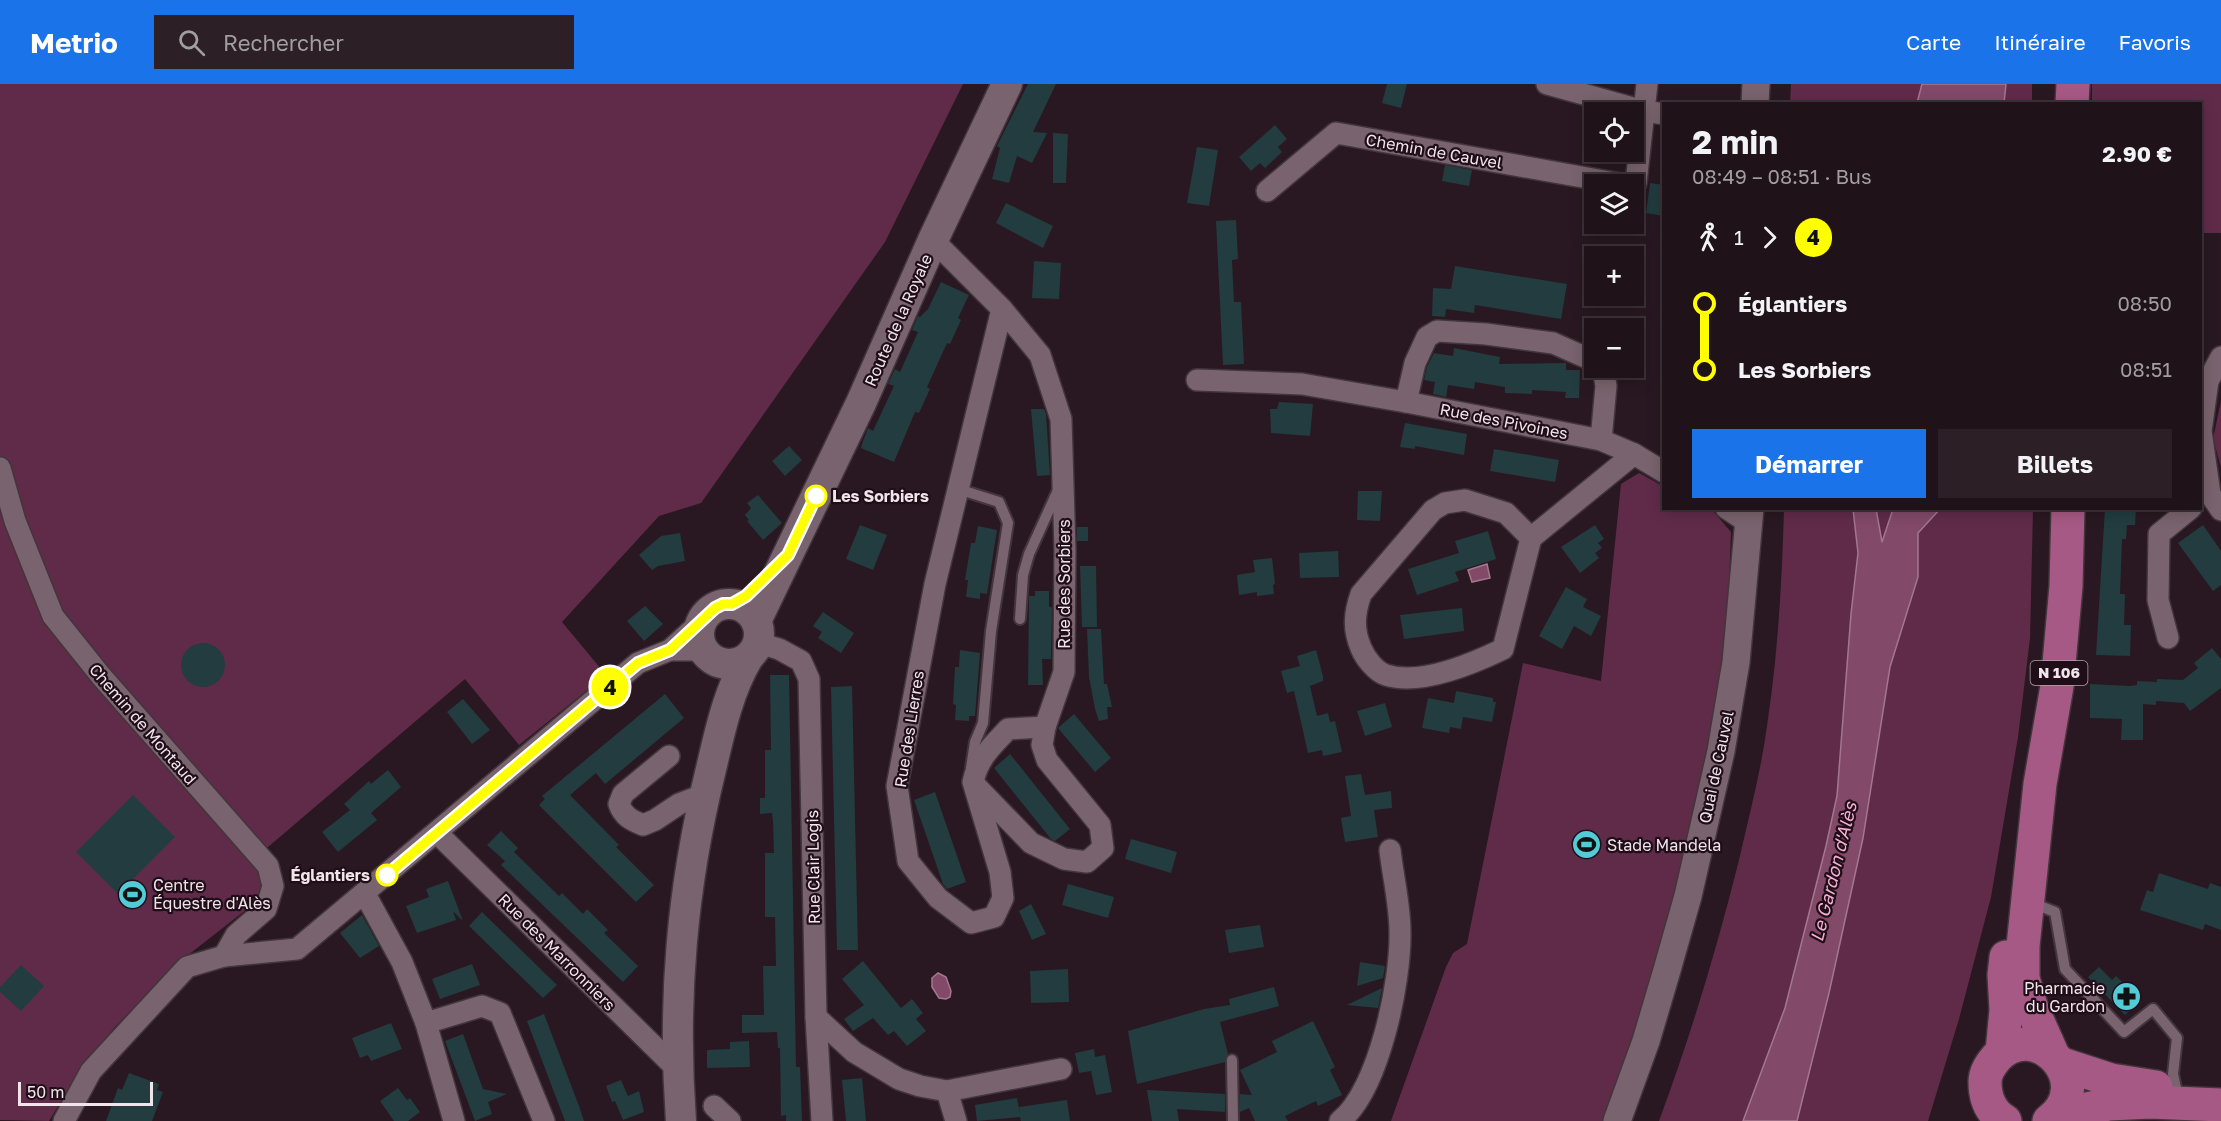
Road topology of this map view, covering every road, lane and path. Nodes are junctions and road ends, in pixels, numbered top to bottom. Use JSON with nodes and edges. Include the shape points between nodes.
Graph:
{"nodes":[{"id":1,"x":1007,"y":84,"type":"edge"},
{"id":2,"x":1547,"y":84,"type":"edge"},
{"id":3,"x":1647,"y":84,"type":"edge"},
{"id":4,"x":1756,"y":84,"type":"edge"},
{"id":5,"x":2073,"y":84,"type":"edge"},
{"id":6,"x":1755,"y":102,"type":"edge"},
{"id":7,"x":2072,"y":102,"type":"edge"},
{"id":8,"x":1654,"y":112,"type":"edge"},
{"id":9,"x":1638,"y":174,"type":"edge"},
{"id":10,"x":1584,"y":178,"type":"edge"},
{"id":11,"x":1267,"y":191,"type":"dead end"},
{"id":12,"x":933,"y":240,"type":"junction"},
{"id":13,"x":1002,"y":309,"type":"junction"},
{"id":14,"x":1584,"y":357,"type":"edge"},
{"id":15,"x":2221,"y":357,"type":"edge"},
{"id":16,"x":1605,"y":378,"type":"edge"},
{"id":17,"x":1197,"y":380,"type":"dead end"},
{"id":18,"x":1406,"y":402,"type":"junction"},
{"id":19,"x":2202,"y":418,"type":"edge"},
{"id":20,"x":1601,"y":440,"type":"junction"},
{"id":21,"x":2202,"y":445,"type":"edge"},
{"id":22,"x":1634,"y":454,"type":"junction"},
{"id":23,"x":0,"y":468,"type":"edge"},
{"id":24,"x":1662,"y":471,"type":"edge"},
{"id":25,"x":1063,"y":482,"type":"junction"},
{"id":26,"x":958,"y":489,"type":"junction"},
{"id":27,"x":2210,"y":502,"type":"edge"},
{"id":28,"x":1732,"y":510,"type":"edge"},
{"id":29,"x":2068,"y":510,"type":"edge"},
{"id":30,"x":2189,"y":510,"type":"edge"},
{"id":31,"x":1750,"y":516,"type":"edge"},
{"id":32,"x":1531,"y":538,"type":"junction"},
{"id":33,"x":1020,"y":619,"type":"dead end"},
{"id":34,"x":702,"y":621,"type":"junction"},
{"id":35,"x":749,"y":631,"type":"junction"},
{"id":36,"x":2168,"y":638,"type":"dead end"},
{"id":37,"x":670,"y":650,"type":"junction"},
{"id":38,"x":712,"y":657,"type":"junction"},
{"id":39,"x":729,"y":697,"type":"junction"},
{"id":40,"x":1045,"y":727,"type":"junction"},
{"id":41,"x":669,"y":756,"type":"dead end"},
{"id":42,"x":973,"y":782,"type":"junction"},
{"id":43,"x":705,"y":794,"type":"junction"},
{"id":44,"x":437,"y":833,"type":"junction"},
{"id":45,"x":2034,"y":835,"type":"junction"},
{"id":46,"x":1390,"y":850,"type":"dead end"},
{"id":47,"x":366,"y":894,"type":"junction"},
{"id":48,"x":2027,"y":901,"type":"junction"},
{"id":49,"x":224,"y":956,"type":"junction"},
{"id":50,"x":816,"y":1017,"type":"junction"},
{"id":51,"x":426,"y":1023,"type":"junction"},
{"id":52,"x":2002,"y":1052,"type":"junction"},
{"id":53,"x":2057,"y":1059,"type":"junction"},
{"id":54,"x":1232,"y":1060,"type":"dead end"},
{"id":55,"x":677,"y":1069,"type":"junction"},
{"id":56,"x":1061,"y":1069,"type":"dead end"},
{"id":57,"x":2176,"y":1088,"type":"junction"},
{"id":58,"x":2221,"y":1090,"type":"edge"},
{"id":59,"x":947,"y":1091,"type":"junction"},
{"id":60,"x":714,"y":1106,"type":"dead end"},
{"id":61,"x":2221,"y":1106,"type":"edge"},
{"id":62,"x":1993,"y":1116,"type":"edge"},
{"id":63,"x":2052,"y":1118,"type":"edge"},
{"id":64,"x":64,"y":1121,"type":"edge"},
{"id":65,"x":454,"y":1121,"type":"edge"},
{"id":66,"x":544,"y":1121,"type":"edge"},
{"id":67,"x":681,"y":1121,"type":"edge"},
{"id":68,"x":730,"y":1121,"type":"edge"},
{"id":69,"x":822,"y":1121,"type":"edge"},
{"id":70,"x":956,"y":1121,"type":"edge"},
{"id":71,"x":1233,"y":1121,"type":"edge"},
{"id":72,"x":1340,"y":1121,"type":"edge"},
{"id":73,"x":1617,"y":1121,"type":"edge"}],
"edges":[{"from":1,"to":12,"type":"main road","name":"Route de la Royale"},
{"from":2,"to":8,"type":"street"},
{"from":3,"to":8,"type":"street","name":"Chemin de Cauvel"},
{"from":4,"to":6,"type":"street"},
{"from":5,"to":7,"type":"main road"},
{"from":8,"to":9,"type":"street","name":"Chemin de Cauvel"},
{"from":10,"to":11,"type":"street","name":"Chemin de Cauvel","via":[[1336,134]]},
{"from":12,"to":13,"type":"street","name":"Rue des Sorbiers"},
{"from":12,"to":35,"type":"main road","name":"Route de la Royale","via":[[861,403]]},
{"from":13,"to":25,"type":"street","name":"Rue des Sorbiers","via":[[1040,355],[1060,419]]},
{"from":13,"to":26,"type":"street","name":"Rue des Lierres"},
{"from":14,"to":18,"type":"street","via":[[1553,343],[1437,331],[1427,337],[1415,363]]},
{"from":15,"to":19,"type":"street","via":[[2208,381]]},
{"from":16,"to":20,"type":"street"},
{"from":17,"to":18,"type":"street","name":"Rue des Pivoines","via":[[1302,384]]},
{"from":18,"to":20,"type":"street","name":"Rue des Pivoines"},
{"from":20,"to":22,"type":"street","name":"Rue des Pivoines"},
{"from":21,"to":27,"type":"street"},
{"from":22,"to":24,"type":"street","name":"Rue des Pivoines"},
{"from":22,"to":32,"type":"street"},
{"from":23,"to":49,"type":"street","name":"Chemin de Montaud","via":[[15,521],[53,616],[268,866],[273,886],[266,909],[236,935]]},
{"from":25,"to":33,"type":"lane","via":[[1029,554],[1023,575]]},
{"from":25,"to":40,"type":"street","name":"Rue des Sorbiers","via":[[1064,672]]},
{"from":26,"to":42,"type":"lane","via":[[999,502],[1008,523],[991,631],[983,723],[970,763]]},
{"from":26,"to":42,"type":"street","name":"Rue des Lierres","via":[[935,584],[897,786],[908,861],[938,898],[971,923],[994,917],[1003,898],[1000,872]]},
{"from":28,"to":31,"type":"street"},
{"from":29,"to":45,"type":"main road","number":"N 106","via":[[2057,686]]},
{"from":30,"to":36,"type":"street","via":[[2159,534],[2158,600]]},
{"from":31,"to":73,"type":"street","name":"Quai de Cauvel","via":[[1736,662],[1721,751],[1688,896],[1646,1041]]},
{"from":32,"to":32,"type":"street","via":[[1506,513],[1465,500],[1445,503],[1433,510],[1361,594],[1354,628],[1362,651],[1384,675],[1415,678],[1471,665],[1503,649]]},
{"from":34,"to":35,"type":"main road","via":[[723,604]]},
{"from":34,"to":37,"type":"street"},
{"from":34,"to":38,"type":"main road","via":[[699,637]]},
{"from":35,"to":38,"type":"main road","via":[[733,664]]},
{"from":35,"to":39,"type":"main road","name":"Route de la Royale"},
{"from":35,"to":50,"type":"street","name":"Rue Clair Logis","via":[[801,661],[809,679]]},
{"from":37,"to":38,"type":"street","via":[[693,650]]},
{"from":37,"to":44,"type":"street","via":[[638,663]]},
{"from":38,"to":39,"type":"main road"},
{"from":39,"to":43,"type":"main road","name":"Route de la Royale"},
{"from":40,"to":42,"type":"street","via":[[1008,729],[976,767]]},
{"from":40,"to":42,"type":"street","via":[[1042,745],[1047,760],[1100,825],[1103,848],[1087,862],[1064,859],[1031,843]]},
{"from":41,"to":43,"type":"street","via":[[623,794],[619,804],[622,812],[643,825]]},
{"from":43,"to":55,"type":"main road","name":"Route de la Royale","via":[[684,910]]},
{"from":44,"to":47,"type":"street"},
{"from":44,"to":55,"type":"street","name":"Rue des Marronniers"},
{"from":45,"to":48,"type":"main road","number":"N 106"},
{"from":45,"to":52,"type":"main road","number":"N 106","via":[[2009,936]]},
{"from":46,"to":72,"type":"street","via":[[1400,932],[1394,998],[1377,1058],[1359,1101]]},
{"from":47,"to":49,"type":"street","via":[[297,949]]},
{"from":47,"to":51,"type":"street","via":[[402,962]]},
{"from":48,"to":53,"type":"main road","number":"N 106","via":[[2023,978],[2031,1006]]},
{"from":48,"to":57,"type":"lane","via":[[2055,912],[2065,969],[2124,1032],[2153,1009],[2177,1038],[2173,1074]]},
{"from":49,"to":64,"type":"street","via":[[187,967],[91,1071]]},
{"from":50,"to":59,"type":"street","via":[[854,1052],[899,1079]]},
{"from":50,"to":69,"type":"street","name":"Rue Clair Logis"},
{"from":51,"to":65,"type":"street"},
{"from":51,"to":66,"type":"street","via":[[482,1006],[500,1013]]},
{"from":52,"to":53,"type":"main road","via":[[2027,1045],[2040,1047]]},
{"from":52,"to":62,"type":"main road","via":[[1985,1077],[1985,1093]]},
{"from":53,"to":57,"type":"main road","via":[[2111,1080]]},
{"from":53,"to":63,"type":"main road","via":[[2067,1077],[2067,1091],[2064,1104]]},
{"from":54,"to":71,"type":"lane"},
{"from":55,"to":67,"type":"main road","name":"Route de la Royale"},
{"from":56,"to":59,"type":"street"},
{"from":57,"to":58,"type":"main road"},
{"from":59,"to":70,"type":"street"},
{"from":60,"to":68,"type":"street"},
{"from":61,"to":63,"type":"main road","via":[[2109,1104]]}]}
